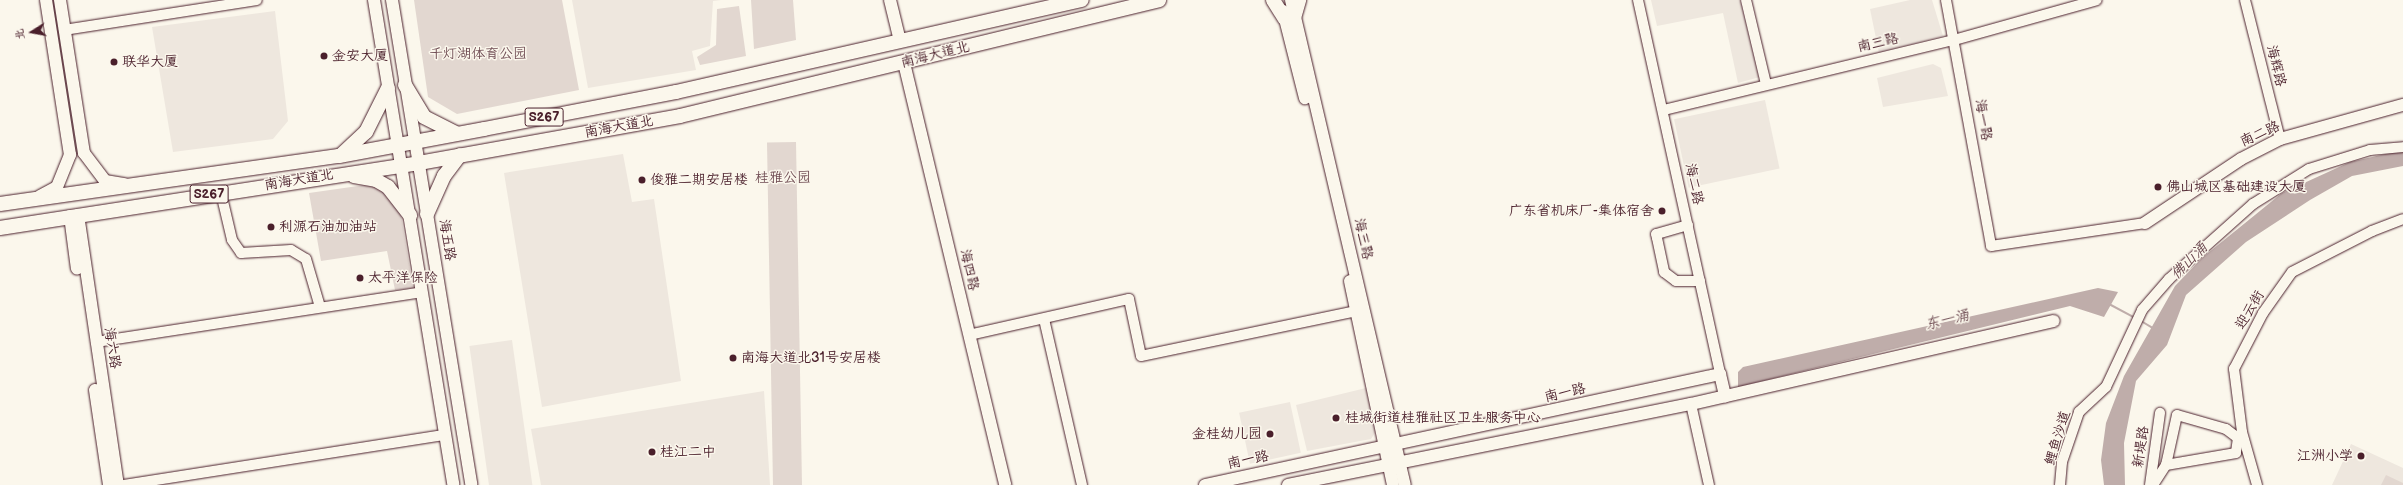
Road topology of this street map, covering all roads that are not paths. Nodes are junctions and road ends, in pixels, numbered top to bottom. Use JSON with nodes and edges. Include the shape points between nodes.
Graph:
{"nodes":[{"id":1,"x":46,"y":0,"type":"edge"},
{"id":2,"x":60,"y":0,"type":"edge"},
{"id":3,"x":257,"y":0,"type":"edge"},
{"id":4,"x":374,"y":0,"type":"edge"},
{"id":5,"x":392,"y":0,"type":"edge"},
{"id":6,"x":890,"y":0,"type":"edge"},
{"id":7,"x":1082,"y":0,"type":"edge"},
{"id":8,"x":1159,"y":0,"type":"edge"},
{"id":9,"x":1273,"y":0,"type":"edge"},
{"id":10,"x":1281,"y":0,"type":"edge"},
{"id":11,"x":1291,"y":0,"type":"edge"},
{"id":12,"x":1299,"y":0,"type":"edge"},
{"id":13,"x":1638,"y":0,"type":"edge"},
{"id":14,"x":1746,"y":0,"type":"edge"},
{"id":15,"x":1946,"y":0,"type":"edge"},
{"id":16,"x":2098,"y":0,"type":"edge"},
{"id":17,"x":2245,"y":0,"type":"edge"},
{"id":18,"x":1289,"y":19,"type":"junction"},
{"id":19,"x":64,"y":30,"type":"junction"},
{"id":20,"x":1954,"y":40,"type":"junction"},
{"id":21,"x":900,"y":41,"type":"junction"},
{"id":22,"x":904,"y":63,"type":"junction"},
{"id":23,"x":1766,"y":84,"type":"junction"},
{"id":24,"x":405,"y":85,"type":"junction"},
{"id":25,"x":388,"y":88,"type":"junction"},
{"id":26,"x":2403,"y":105,"type":"edge"},
{"id":27,"x":1664,"y":110,"type":"junction"},
{"id":28,"x":456,"y":133,"type":"junction"},
{"id":29,"x":2280,"y":139,"type":"junction"},
{"id":30,"x":416,"y":141,"type":"junction"},
{"id":31,"x":397,"y":144,"type":"junction"},
{"id":32,"x":2403,"y":147,"type":"edge"},
{"id":33,"x":84,"y":153,"type":"junction"},
{"id":34,"x":70,"y":155,"type":"junction"},
{"id":35,"x":340,"y":156,"type":"junction"},
{"id":36,"x":460,"y":156,"type":"junction"},
{"id":37,"x":419,"y":163,"type":"junction"},
{"id":38,"x":402,"y":165,"type":"junction"},
{"id":39,"x":341,"y":174,"type":"junction"},
{"id":40,"x":192,"y":176,"type":"junction"},
{"id":41,"x":132,"y":185,"type":"junction"},
{"id":42,"x":222,"y":192,"type":"junction"},
{"id":43,"x":197,"y":196,"type":"junction"},
{"id":44,"x":29,"y":199,"type":"junction"},
{"id":45,"x":0,"y":204,"type":"edge"},
{"id":46,"x":427,"y":214,"type":"junction"},
{"id":47,"x":410,"y":215,"type":"junction"},
{"id":48,"x":74,"y":216,"type":"junction"},
{"id":49,"x":2403,"y":219,"type":"edge"},
{"id":50,"x":2145,"y":223,"type":"joint"},
{"id":51,"x":1688,"y":225,"type":"junction"},
{"id":52,"x":0,"y":228,"type":"edge"},
{"id":53,"x":1700,"y":281,"type":"junction"},
{"id":54,"x":422,"y":292,"type":"junction"},
{"id":55,"x":320,"y":307,"type":"junction"},
{"id":56,"x":1356,"y":311,"type":"junction"},
{"id":57,"x":1044,"y":318,"type":"junction"},
{"id":58,"x":2054,"y":321,"type":"dead end"},
{"id":59,"x":969,"y":336,"type":"junction"},
{"id":60,"x":96,"y":342,"type":"junction"},
{"id":61,"x":1720,"y":374,"type":"junction"},
{"id":62,"x":1725,"y":396,"type":"junction"},
{"id":63,"x":1692,"y":404,"type":"junction"},
{"id":64,"x":2160,"y":413,"type":"dead end"},
{"id":65,"x":445,"y":436,"type":"junction"},
{"id":66,"x":1392,"y":447,"type":"junction"},
{"id":67,"x":1396,"y":464,"type":"junction"},
{"id":68,"x":2166,"y":465,"type":"junction"},
{"id":69,"x":109,"y":485,"type":"edge"},
{"id":70,"x":118,"y":485,"type":"edge"},
{"id":71,"x":124,"y":485,"type":"edge"},
{"id":72,"x":453,"y":485,"type":"edge"},
{"id":73,"x":471,"y":485,"type":"edge"},
{"id":74,"x":1005,"y":485,"type":"edge"},
{"id":75,"x":1082,"y":485,"type":"edge"},
{"id":76,"x":1205,"y":485,"type":"edge"},
{"id":77,"x":1288,"y":485,"type":"edge"},
{"id":78,"x":1394,"y":485,"type":"edge"},
{"id":79,"x":1405,"y":485,"type":"edge"},
{"id":80,"x":1708,"y":485,"type":"edge"},
{"id":81,"x":2060,"y":485,"type":"edge"},
{"id":82,"x":2150,"y":485,"type":"edge"},
{"id":83,"x":2153,"y":485,"type":"edge"},
{"id":84,"x":2257,"y":485,"type":"edge"}],
"edges":[{"from":1,"to":34,"type":"main road"},
{"from":2,"to":19,"type":"main road"},
{"from":3,"to":19,"type":"street"},
{"from":4,"to":25,"type":"main road"},
{"from":5,"to":24,"type":"main road","name":"海五路"},
{"from":6,"to":21,"type":"main road"},
{"from":7,"to":21,"type":"highway","name":"南海大道北","number":"S267"},
{"from":8,"to":22,"type":"highway","name":"南海大道北","number":"S267"},
{"from":9,"to":18,"type":"highway"},
{"from":10,"to":18,"type":"main road","name":"海三路"},
{"from":11,"to":18,"type":"main road","name":"海三路"},
{"from":12,"to":18,"type":"highway"},
{"from":13,"to":27,"type":"street","name":"海二路"},
{"from":14,"to":23,"type":"street"},
{"from":15,"to":20,"type":"street","name":"海一路"},
{"from":16,"to":20,"type":"street","name":"南三路"},
{"from":17,"to":29,"type":"street","name":"海辉路"},
{"from":18,"to":56,"type":"main road","name":"海三路"},
{"from":18,"to":66,"type":"main road","name":"海三路"},
{"from":19,"to":33,"type":"main road"},
{"from":20,"to":23,"type":"street","name":"南三路"},
{"from":20,"to":50,"type":"street","name":"海一路","via":[[1991,246]]},
{"from":21,"to":28,"type":"highway","name":"南海大道北","number":"S267","via":[[676,92]]},
{"from":22,"to":36,"type":"highway","name":"南海大道北","number":"S267","via":[[680,116]]},
{"from":22,"to":59,"type":"main road","name":"海四路"},
{"from":23,"to":27,"type":"street","name":"南三路"},
{"from":24,"to":28,"type":"highway","via":[[424,117]]},
{"from":24,"to":30,"type":"main road","name":"海五路"},
{"from":25,"to":31,"type":"main road"},
{"from":25,"to":35,"type":"highway","via":[[366,132]]},
{"from":26,"to":29,"type":"main road","name":"南二路"},
{"from":27,"to":51,"type":"street","name":"海二路"},
{"from":28,"to":30,"type":"highway","name":"南海大道北","number":"S267"},
{"from":29,"to":50,"type":"main road","name":"南二路","via":[[2242,159]]},
{"from":30,"to":31,"type":"highway","name":"南海大道北","number":"S267"},
{"from":30,"to":37,"type":"main road","name":"海五路"},
{"from":31,"to":35,"type":"highway","name":"南海大道北","number":"S267"},
{"from":31,"to":38,"type":"main road"},
{"from":32,"to":81,"type":"street","name":"鲤鱼沙道","via":[[2370,150],[2309,169],[2253,204],[2168,279],[2137,320],[2106,387],[2079,412],[2062,462]]},
{"from":33,"to":34,"type":"main road","via":[[80,160],[75,161]]},
{"from":33,"to":41,"type":"main road","via":[[105,181]]},
{"from":34,"to":44,"type":"main road","via":[[57,187]]},
{"from":35,"to":40,"type":"highway","name":"南海大道北","number":"S267"},
{"from":36,"to":37,"type":"highway","name":"南海大道北"},
{"from":36,"to":46,"type":"highway","via":[[444,176]]},
{"from":37,"to":38,"type":"highway","name":"南海大道北","number":"S267"},
{"from":37,"to":46,"type":"main road","name":"海五路"},
{"from":38,"to":39,"type":"highway","name":"南海大道北","number":"S267"},
{"from":38,"to":47,"type":"main road"},
{"from":39,"to":42,"type":"highway","name":"南海大道北","number":"S267"},
{"from":39,"to":47,"type":"highway","via":[[376,180],[388,187]]},
{"from":40,"to":41,"type":"highway","name":"南海大道北","number":"S267"},
{"from":40,"to":43,"type":"highway","via":[[200,187]]},
{"from":41,"to":44,"type":"highway","name":"南海大道北","number":"S267"},
{"from":42,"to":43,"type":"highway","name":"南海大道北","number":"S267"},
{"from":42,"to":55,"type":"street","via":[[232,240],[241,253],[291,250],[306,259]]},
{"from":43,"to":48,"type":"highway","name":"南海大道北","number":"S267"},
{"from":44,"to":45,"type":"highway","name":"南海大道北","number":"S267"},
{"from":46,"to":73,"type":"main road","name":"海五路"},
{"from":47,"to":54,"type":"main road"},
{"from":48,"to":52,"type":"highway","name":"南海大道北","number":"S267"},
{"from":48,"to":60,"type":"main road","name":"海六路"},
{"from":48,"to":69,"type":"main road","name":"海六路"},
{"from":49,"to":84,"type":"street","name":"迎云街","via":[[2372,231],[2292,272],[2263,313],[2234,369],[2242,432]]},
{"from":51,"to":53,"type":"street","name":"海二路"},
{"from":51,"to":53,"type":"street","via":[[1656,234],[1658,245],[1664,272],[1676,281]]},
{"from":53,"to":61,"type":"street","name":"海二路"},
{"from":54,"to":55,"type":"street"},
{"from":54,"to":65,"type":"main road"},
{"from":55,"to":60,"type":"street"},
{"from":56,"to":57,"type":"street","via":[[1141,356],[1129,299]]},
{"from":56,"to":66,"type":"main road","name":"海三路"},
{"from":57,"to":59,"type":"street"},
{"from":57,"to":75,"type":"street"},
{"from":58,"to":62,"type":"main road"},
{"from":59,"to":74,"type":"main road","name":"海四路"},
{"from":60,"to":70,"type":"main road","name":"海六路"},
{"from":61,"to":62,"type":"main road"},
{"from":61,"to":66,"type":"main road","name":"南一路"},
{"from":62,"to":63,"type":"main road"},
{"from":63,"to":67,"type":"main road"},
{"from":63,"to":80,"type":"street"},
{"from":64,"to":82,"type":"street","name":"新堤路"},
{"from":65,"to":71,"type":"street"},
{"from":65,"to":72,"type":"main road"},
{"from":66,"to":67,"type":"main road","name":"海三路"},
{"from":66,"to":76,"type":"main road","name":"南一路"},
{"from":67,"to":77,"type":"main road"},
{"from":67,"to":78,"type":"main road","name":"海三路"},
{"from":67,"to":79,"type":"main road","name":"海三路"},
{"from":68,"to":68,"type":"street","via":[[2236,453],[2238,438],[2226,430],[2177,415]]},
{"from":68,"to":83,"type":"street"}]}
